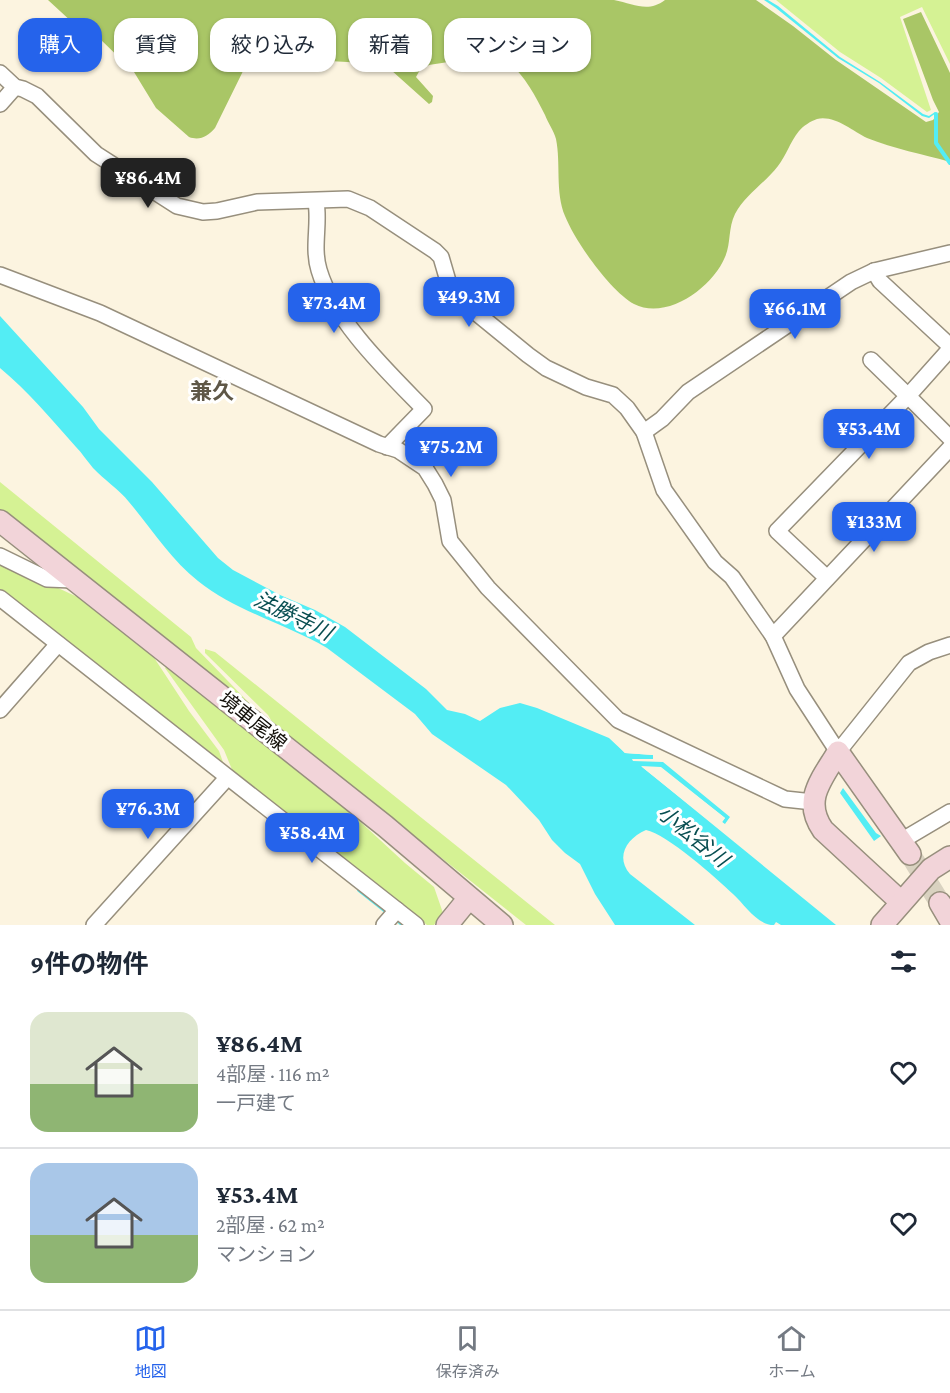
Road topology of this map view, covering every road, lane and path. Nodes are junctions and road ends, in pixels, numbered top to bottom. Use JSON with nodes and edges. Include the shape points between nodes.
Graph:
{"nodes":[{"id":1,"x":0,"y":73,"type":"edge"},
{"id":2,"x":15,"y":87,"type":"junction"},
{"id":3,"x":0,"y":104,"type":"edge"},
{"id":4,"x":316,"y":202,"type":"junction"},
{"id":5,"x":950,"y":253,"type":"edge"},
{"id":6,"x":874,"y":272,"type":"junction"},
{"id":7,"x":0,"y":275,"type":"edge"},
{"id":8,"x":950,"y":347,"type":"edge"},
{"id":9,"x":871,"y":360,"type":"dead end"},
{"id":10,"x":908,"y":396,"type":"junction"},
{"id":11,"x":644,"y":432,"type":"junction"},
{"id":12,"x":950,"y":438,"type":"edge"},
{"id":13,"x":387,"y":447,"type":"junction"},
{"id":14,"x":950,"y":448,"type":"edge"},
{"id":15,"x":0,"y":521,"type":"edge"},
{"id":16,"x":0,"y":556,"type":"edge"},
{"id":17,"x":828,"y":579,"type":"junction"},
{"id":18,"x":73,"y":580,"type":"junction"},
{"id":19,"x":0,"y":598,"type":"edge"},
{"id":20,"x":773,"y":636,"type":"junction"},
{"id":21,"x":58,"y":644,"type":"junction"},
{"id":22,"x":950,"y":645,"type":"edge"},
{"id":23,"x":0,"y":710,"type":"edge"},
{"id":24,"x":838,"y":752,"type":"junction"},
{"id":25,"x":227,"y":778,"type":"junction"},
{"id":26,"x":813,"y":802,"type":"junction"},
{"id":27,"x":950,"y":812,"type":"edge"},
{"id":28,"x":905,"y":848,"type":"joint"},
{"id":29,"x":950,"y":857,"type":"edge"},
{"id":30,"x":469,"y":898,"type":"junction"},
{"id":31,"x":901,"y":902,"type":"junction"},
{"id":32,"x":397,"y":910,"type":"junction"},
{"id":33,"x":94,"y":925,"type":"edge"},
{"id":34,"x":384,"y":925,"type":"edge"},
{"id":35,"x":416,"y":925,"type":"edge"},
{"id":36,"x":447,"y":925,"type":"edge"},
{"id":37,"x":502,"y":925,"type":"edge"},
{"id":38,"x":882,"y":925,"type":"edge"}],
"edges":[{"from":1,"to":2,"type":"street"},
{"from":2,"to":3,"type":"street"},
{"from":2,"to":4,"type":"street","via":[[37,96],[96,154],[177,206],[217,212],[257,202]]},
{"from":4,"to":11,"type":"street","via":[[348,199],[370,208],[426,244],[441,257],[448,281],[474,311],[546,368],[619,399]]},
{"from":4,"to":13,"type":"street","via":[[316,256],[328,290],[348,326],[424,409]]},
{"from":5,"to":6,"type":"street"},
{"from":6,"to":8,"type":"street"},
{"from":6,"to":11,"type":"street","via":[[851,282],[688,392]]},
{"from":7,"to":13,"type":"street","via":[[100,313]]},
{"from":8,"to":10,"type":"street"},
{"from":9,"to":10,"type":"street"},
{"from":10,"to":12,"type":"street"},
{"from":10,"to":17,"type":"street","via":[[777,531]]},
{"from":11,"to":20,"type":"street","via":[[664,490]]},
{"from":13,"to":26,"type":"street","via":[[424,468],[443,500],[450,541],[488,588],[618,720],[785,799]]},
{"from":14,"to":17,"type":"street"},
{"from":15,"to":18,"type":"main road","name":"境車尾線"},
{"from":16,"to":18,"type":"street","via":[[47,579]]},
{"from":17,"to":20,"type":"street"},
{"from":18,"to":30,"type":"main road","name":"境車尾線","via":[[385,826]]},
{"from":19,"to":21,"type":"street"},
{"from":20,"to":24,"type":"street","via":[[797,689]]},
{"from":21,"to":23,"type":"street"},
{"from":21,"to":25,"type":"street"},
{"from":22,"to":24,"type":"street","via":[[909,663]]},
{"from":24,"to":26,"type":"main road","via":[[814,792]]},
{"from":24,"to":28,"type":"main road"},
{"from":25,"to":32,"type":"street"},
{"from":25,"to":33,"type":"street"},
{"from":26,"to":31,"type":"main road","via":[[823,830]]},
{"from":27,"to":28,"type":"street"},
{"from":29,"to":31,"type":"main road","via":[[931,869]]},
{"from":30,"to":36,"type":"main road"},
{"from":30,"to":37,"type":"main road","name":"境車尾線"},
{"from":31,"to":38,"type":"main road"},
{"from":32,"to":34,"type":"street"},
{"from":32,"to":35,"type":"street"}]}
